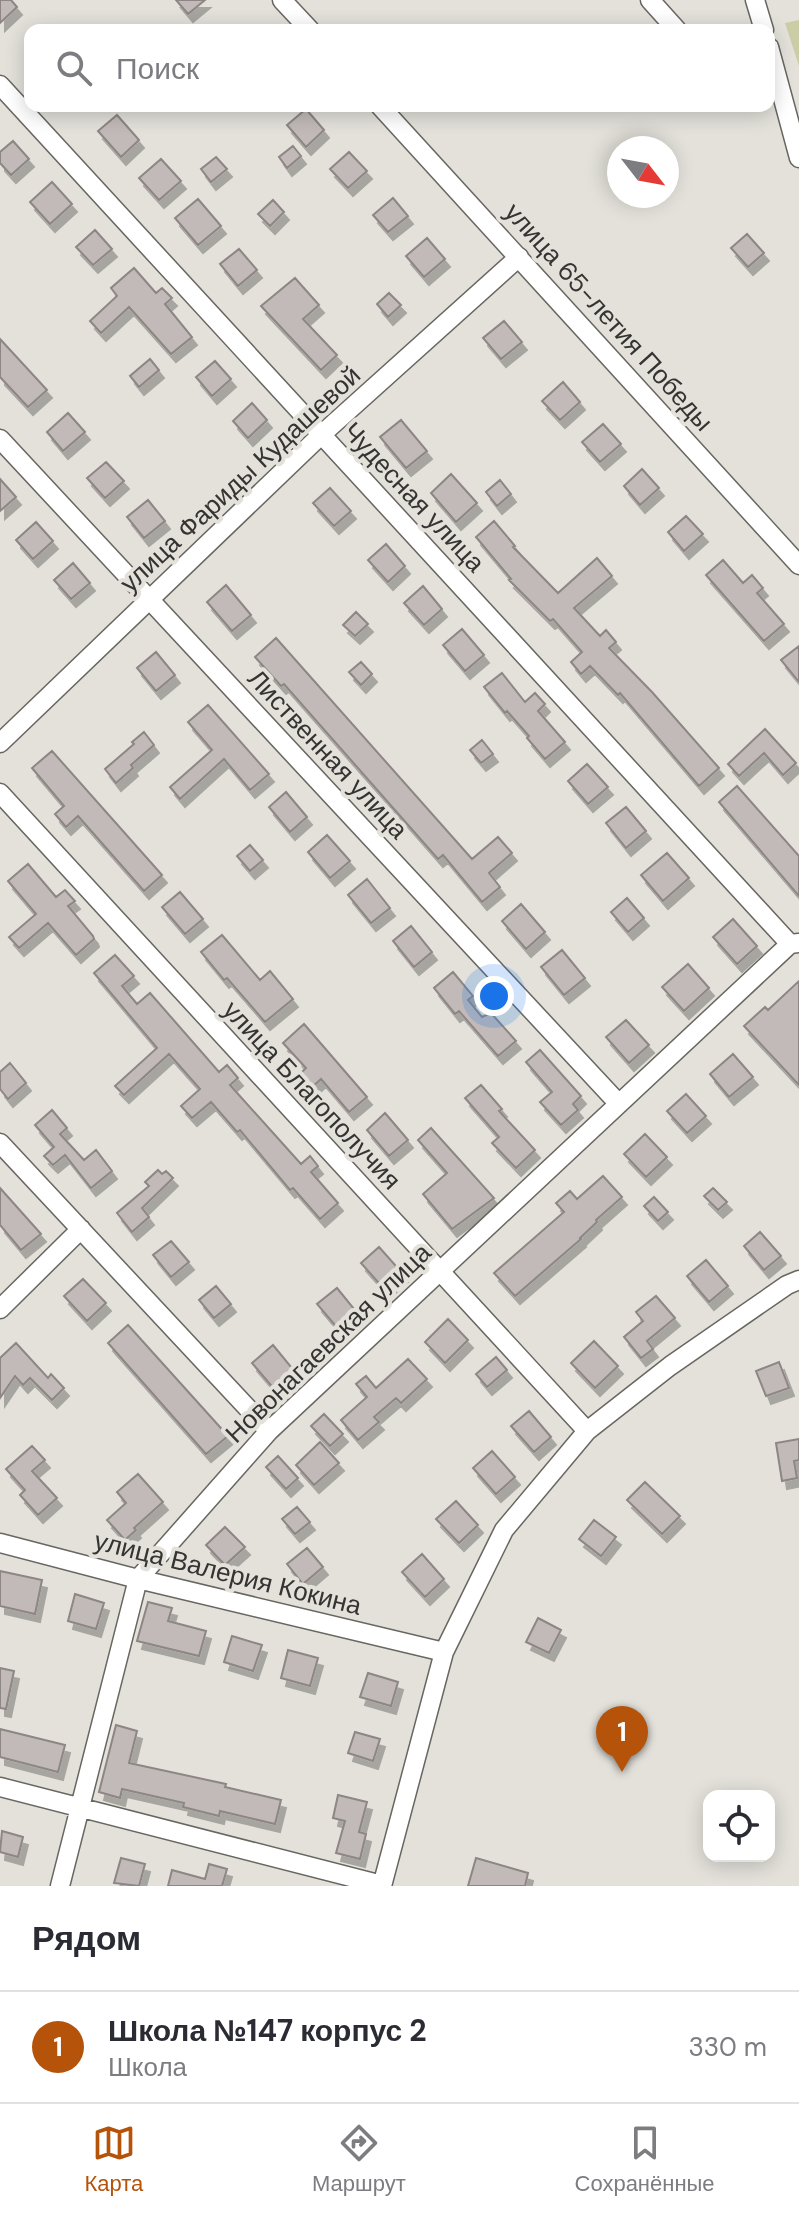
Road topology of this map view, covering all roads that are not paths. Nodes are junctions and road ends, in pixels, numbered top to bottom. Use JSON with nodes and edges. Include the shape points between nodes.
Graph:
{"nodes":[{"id":1,"x":282,"y":0,"type":"edge"},
{"id":2,"x":650,"y":0,"type":"edge"},
{"id":3,"x":755,"y":0,"type":"edge"},
{"id":4,"x":304,"y":24,"type":"edge"},
{"id":5,"x":672,"y":24,"type":"edge"},
{"id":6,"x":762,"y":24,"type":"edge"},
{"id":7,"x":775,"y":71,"type":"edge"},
{"id":8,"x":0,"y":85,"type":"edge"},
{"id":9,"x":24,"y":111,"type":"edge"},
{"id":10,"x":25,"y":112,"type":"edge"},
{"id":11,"x":386,"y":112,"type":"edge"},
{"id":12,"x":799,"y":158,"type":"edge"},
{"id":13,"x":519,"y":257,"type":"junction"},
{"id":14,"x":321,"y":435,"type":"junction"},
{"id":15,"x":0,"y":439,"type":"edge"},
{"id":16,"x":799,"y":565,"type":"edge"},
{"id":17,"x":149,"y":600,"type":"junction"},
{"id":18,"x":0,"y":743,"type":"edge"},
{"id":19,"x":0,"y":793,"type":"edge"},
{"id":20,"x":795,"y":943,"type":"edge"},
{"id":21,"x":619,"y":1104,"type":"junction"},
{"id":22,"x":0,"y":1143,"type":"edge"},
{"id":23,"x":81,"y":1229,"type":"junction"},
{"id":24,"x":440,"y":1272,"type":"junction"},
{"id":25,"x":799,"y":1280,"type":"edge"},
{"id":26,"x":0,"y":1309,"type":"edge"},
{"id":27,"x":269,"y":1431,"type":"junction"},
{"id":28,"x":587,"y":1431,"type":"junction"},
{"id":29,"x":0,"y":1543,"type":"edge"},
{"id":30,"x":138,"y":1579,"type":"junction"},
{"id":31,"x":444,"y":1652,"type":"junction"},
{"id":32,"x":0,"y":1787,"type":"edge"},
{"id":33,"x":80,"y":1807,"type":"junction"},
{"id":34,"x":382,"y":1885,"type":"edge"},
{"id":35,"x":60,"y":1886,"type":"edge"}],
"edges":[{"from":1,"to":4,"type":"street"},
{"from":2,"to":5,"type":"street"},
{"from":3,"to":6,"type":"street"},
{"from":7,"to":12,"type":"street"},
{"from":8,"to":9,"type":"street","name":"Чудесная улица"},
{"from":10,"to":14,"type":"street","name":"Чудесная улица"},
{"from":11,"to":13,"type":"street","name":"улица 65-летия Победы"},
{"from":13,"to":14,"type":"street","name":"улица Фариды Кудашевой"},
{"from":13,"to":16,"type":"street","name":"улица 65-летия Победы"},
{"from":14,"to":17,"type":"street","name":"улица Фариды Кудашевой"},
{"from":14,"to":20,"type":"street","name":"Чудесная улица"},
{"from":15,"to":17,"type":"street","name":"Лиственная улица"},
{"from":17,"to":18,"type":"street","name":"улица Фариды Кудашевой"},
{"from":17,"to":21,"type":"street","name":"Лиственная улица"},
{"from":19,"to":24,"type":"street","name":"улица Благополучия"},
{"from":20,"to":21,"type":"street","name":"Новонагаевская улица"},
{"from":21,"to":24,"type":"street","name":"Новонагаевская улица"},
{"from":22,"to":23,"type":"street"},
{"from":23,"to":26,"type":"street"},
{"from":23,"to":27,"type":"street"},
{"from":24,"to":27,"type":"street","name":"Новонагаевская улица"},
{"from":24,"to":28,"type":"street","name":"улица Благополучия"},
{"from":25,"to":28,"type":"street","via":[[670,1366]]},
{"from":27,"to":30,"type":"street","name":"Новонагаевская улица"},
{"from":28,"to":31,"type":"street","via":[[504,1530]]},
{"from":29,"to":30,"type":"street","name":"улица Валерия Кокина"},
{"from":30,"to":31,"type":"street","name":"улица Валерия Кокина"},
{"from":30,"to":33,"type":"street","name":"Новонагаевская улица"},
{"from":31,"to":34,"type":"street"},
{"from":32,"to":33,"type":"street"},
{"from":33,"to":34,"type":"street"},
{"from":33,"to":35,"type":"street","name":"Новонагаевская улица"}]}
